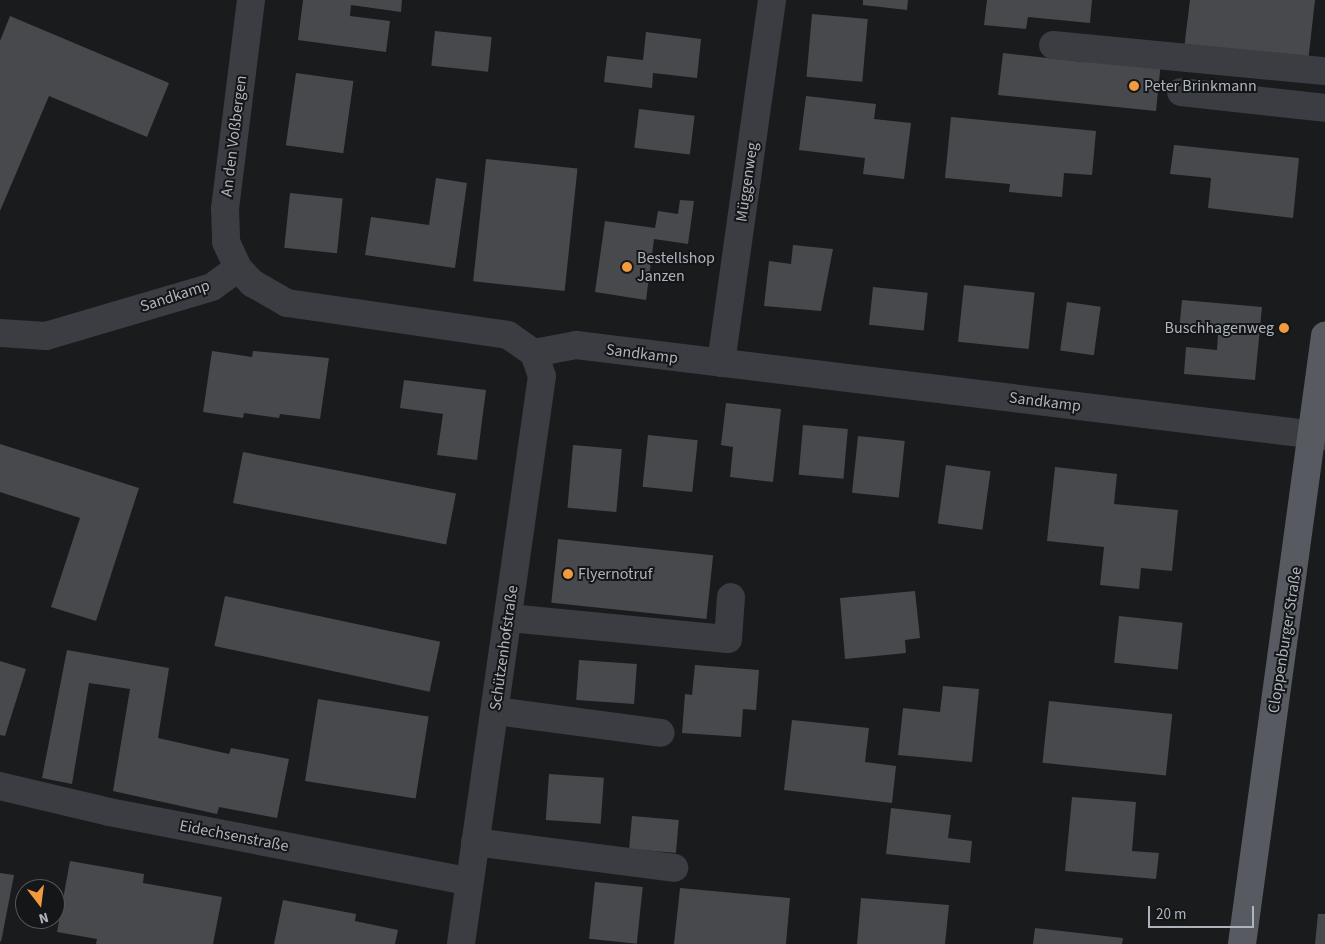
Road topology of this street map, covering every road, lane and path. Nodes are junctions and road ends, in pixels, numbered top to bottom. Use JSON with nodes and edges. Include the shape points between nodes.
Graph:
{"nodes":[{"id":1,"x":251,"y":0,"type":"edge"},
{"id":2,"x":772,"y":0,"type":"edge"},
{"id":3,"x":1053,"y":45,"type":"dead end"},
{"id":4,"x":1325,"y":71,"type":"edge"},
{"id":5,"x":1181,"y":92,"type":"dead end"},
{"id":6,"x":1325,"y":108,"type":"edge"},
{"id":7,"x":238,"y":268,"type":"junction"},
{"id":8,"x":0,"y":333,"type":"edge"},
{"id":9,"x":1325,"y":336,"type":"edge"},
{"id":10,"x":534,"y":353,"type":"junction"},
{"id":11,"x":721,"y":363,"type":"junction"},
{"id":12,"x":1319,"y":436,"type":"edge"},
{"id":13,"x":731,"y":597,"type":"dead end"},
{"id":14,"x":509,"y":618,"type":"junction"},
{"id":15,"x":495,"y":711,"type":"junction"},
{"id":16,"x":661,"y":733,"type":"dead end"},
{"id":17,"x":0,"y":786,"type":"edge"},
{"id":18,"x":475,"y":842,"type":"junction"},
{"id":19,"x":674,"y":868,"type":"dead end"},
{"id":20,"x":469,"y":882,"type":"junction"},
{"id":21,"x":461,"y":944,"type":"edge"},
{"id":22,"x":1242,"y":944,"type":"edge"}],
"edges":[{"from":1,"to":7,"type":"street","name":"An den Voßbergen","via":[[225,208],[226,242]]},
{"from":2,"to":11,"type":"street","name":"Müggenweg"},
{"from":3,"to":4,"type":"street"},
{"from":5,"to":6,"type":"street"},
{"from":7,"to":8,"type":"street","name":"Sandkamp","via":[[212,286],[46,336]]},
{"from":7,"to":10,"type":"street","via":[[252,283],[287,302],[508,335]]},
{"from":9,"to":12,"type":"main road","name":"Cloppenburger Straße"},
{"from":10,"to":11,"type":"street","name":"Sandkamp","via":[[576,345]]},
{"from":10,"to":14,"type":"street","name":"Schützenhofstraße","via":[[544,386]]},
{"from":11,"to":12,"type":"street","name":"Sandkamp"},
{"from":12,"to":22,"type":"main road","name":"Cloppenburger Straße"},
{"from":13,"to":14,"type":"street","via":[[728,639]]},
{"from":14,"to":15,"type":"street","name":"Schützenhofstraße"},
{"from":15,"to":16,"type":"street"},
{"from":15,"to":18,"type":"street","name":"Schützenhofstraße"},
{"from":17,"to":20,"type":"street","name":"Eidechsenstraße","via":[[109,812]]},
{"from":18,"to":19,"type":"street"},
{"from":18,"to":20,"type":"street","name":"Schützenhofstraße"},
{"from":20,"to":21,"type":"street","name":"Schützenhofstraße"}]}
